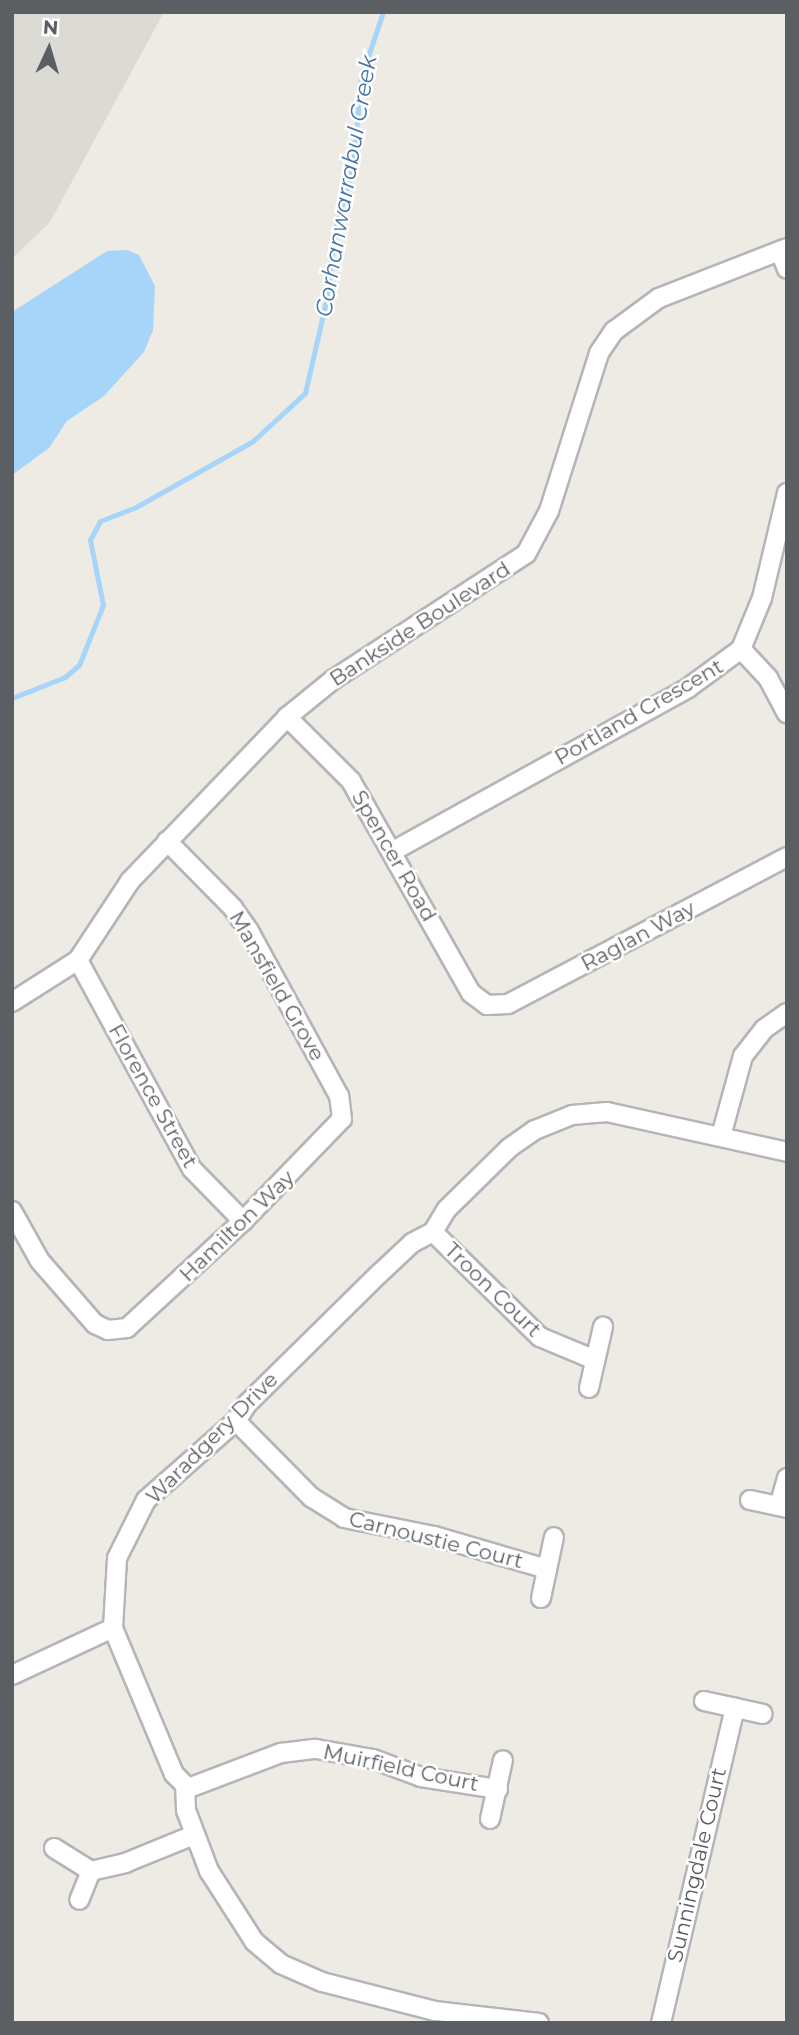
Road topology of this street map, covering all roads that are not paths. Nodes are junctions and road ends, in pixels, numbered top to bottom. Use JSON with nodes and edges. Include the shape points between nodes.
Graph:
{"nodes":[{"id":1,"x":783,"y":249,"type":"edge"},
{"id":2,"x":787,"y":269,"type":"edge"},
{"id":3,"x":787,"y":493,"type":"edge"},
{"id":4,"x":741,"y":649,"type":"junction"},
{"id":5,"x":787,"y":713,"type":"edge"},
{"id":6,"x":287,"y":718,"type":"junction"},
{"id":7,"x":167,"y":841,"type":"junction"},
{"id":8,"x":393,"y":851,"type":"junction"},
{"id":9,"x":787,"y":857,"type":"edge"},
{"id":10,"x":78,"y":960,"type":"junction"},
{"id":11,"x":12,"y":1002,"type":"edge"},
{"id":12,"x":487,"y":1005,"type":"joint"},
{"id":13,"x":787,"y":1013,"type":"edge"},
{"id":14,"x":344,"y":1110,"type":"joint"},
{"id":15,"x":721,"y":1136,"type":"junction"},
{"id":16,"x":787,"y":1152,"type":"edge"},
{"id":17,"x":12,"y":1211,"type":"edge"},
{"id":18,"x":243,"y":1221,"type":"junction"},
{"id":19,"x":433,"y":1232,"type":"junction"},
{"id":20,"x":603,"y":1327,"type":"dead end"},
{"id":21,"x":595,"y":1360,"type":"junction"},
{"id":22,"x":589,"y":1388,"type":"dead end"},
{"id":23,"x":236,"y":1421,"type":"junction"},
{"id":24,"x":787,"y":1478,"type":"edge"},
{"id":25,"x":750,"y":1500,"type":"dead end"},
{"id":26,"x":783,"y":1507,"type":"edge"},
{"id":27,"x":554,"y":1537,"type":"dead end"},
{"id":28,"x":547,"y":1569,"type":"junction"},
{"id":29,"x":541,"y":1598,"type":"dead end"},
{"id":30,"x":113,"y":1628,"type":"junction"},
{"id":31,"x":12,"y":1675,"type":"edge"},
{"id":32,"x":704,"y":1701,"type":"dead end"},
{"id":33,"x":735,"y":1708,"type":"junction"},
{"id":34,"x":763,"y":1714,"type":"dead end"},
{"id":35,"x":503,"y":1760,"type":"dead end"},
{"id":36,"x":186,"y":1789,"type":"junction"},
{"id":37,"x":498,"y":1789,"type":"junction"},
{"id":38,"x":490,"y":1819,"type":"dead end"},
{"id":39,"x":194,"y":1835,"type":"junction"},
{"id":40,"x":54,"y":1849,"type":"dead end"},
{"id":41,"x":91,"y":1871,"type":"junction"},
{"id":42,"x":79,"y":1900,"type":"dead end"},
{"id":43,"x":540,"y":2023,"type":"edge"},
{"id":44,"x":661,"y":2023,"type":"edge"}],
"edges":[{"from":1,"to":2,"type":"street"},
{"from":1,"to":6,"type":"street","name":"Bankside Boulevard","via":[[659,298],[614,331],[599,353],[549,512],[526,554],[334,679]]},
{"from":3,"to":4,"type":"street","name":"Portland Crescent","via":[[762,598]]},
{"from":4,"to":5,"type":"street","via":[[768,678]]},
{"from":4,"to":8,"type":"street","name":"Portland Crescent","via":[[688,688]]},
{"from":6,"to":7,"type":"street","name":"Bankside Boulevard"},
{"from":6,"to":8,"type":"street","name":"Spencer Road","via":[[351,780]]},
{"from":7,"to":10,"type":"street","name":"Bankside Boulevard","via":[[130,881]]},
{"from":7,"to":14,"type":"street","name":"Mansfield Grove","via":[[233,908],[249,931]]},
{"from":8,"to":12,"type":"street","name":"Spencer Road","via":[[471,993]]},
{"from":9,"to":12,"type":"street","name":"Raglan Way","via":[[508,1004]]},
{"from":10,"to":11,"type":"street","name":"Bankside Boulevard"},
{"from":10,"to":18,"type":"street","name":"Florence Street","via":[[192,1169]]},
{"from":13,"to":15,"type":"street","via":[[764,1029],[743,1056]]},
{"from":14,"to":18,"type":"street","name":"Hamilton Way","via":[[338,1127]]},
{"from":15,"to":16,"type":"street","name":"Waradgery Drive"},
{"from":15,"to":19,"type":"street","name":"Waradgery Drive","via":[[607,1112],[560,1119],[509,1148],[446,1210]]},
{"from":17,"to":18,"type":"street","name":"Hamilton Way","via":[[40,1261],[95,1324],[118,1331],[136,1323]]},
{"from":19,"to":21,"type":"street","name":"Troon Court","via":[[534,1332]]},
{"from":19,"to":23,"type":"street","name":"Waradgery Drive","via":[[414,1242],[379,1274],[247,1404]]},
{"from":20,"to":21,"type":"street"},
{"from":21,"to":22,"type":"street"},
{"from":23,"to":28,"type":"street","name":"Carnoustie Court","via":[[310,1497],[344,1518],[434,1536]]},
{"from":23,"to":30,"type":"street","name":"Waradgery Drive","via":[[188,1460],[136,1515],[115,1566]]},
{"from":24,"to":26,"type":"street"},
{"from":25,"to":26,"type":"street"},
{"from":27,"to":28,"type":"street","name":"Carnoustie Court"},
{"from":28,"to":29,"type":"street","name":"Carnoustie Court"},
{"from":30,"to":31,"type":"street"},
{"from":30,"to":36,"type":"street","name":"Waradgery Drive","via":[[174,1774]]},
{"from":32,"to":33,"type":"street"},
{"from":33,"to":34,"type":"street"},
{"from":33,"to":44,"type":"street","name":"Sunningdale Court"},
{"from":35,"to":37,"type":"street","name":"Muirfield Court"},
{"from":36,"to":37,"type":"street","name":"Muirfield Court","via":[[281,1753],[316,1749],[373,1759],[421,1777]]},
{"from":36,"to":39,"type":"street","name":"Waradgery Drive","via":[[185,1808]]},
{"from":37,"to":38,"type":"street","name":"Muirfield Court"},
{"from":39,"to":41,"type":"street","via":[[125,1863]]},
{"from":39,"to":43,"type":"street","name":"Waradgery Drive","via":[[242,1926],[264,1951],[291,1970],[435,2011]]},
{"from":40,"to":41,"type":"street"},
{"from":41,"to":42,"type":"street"}]}
